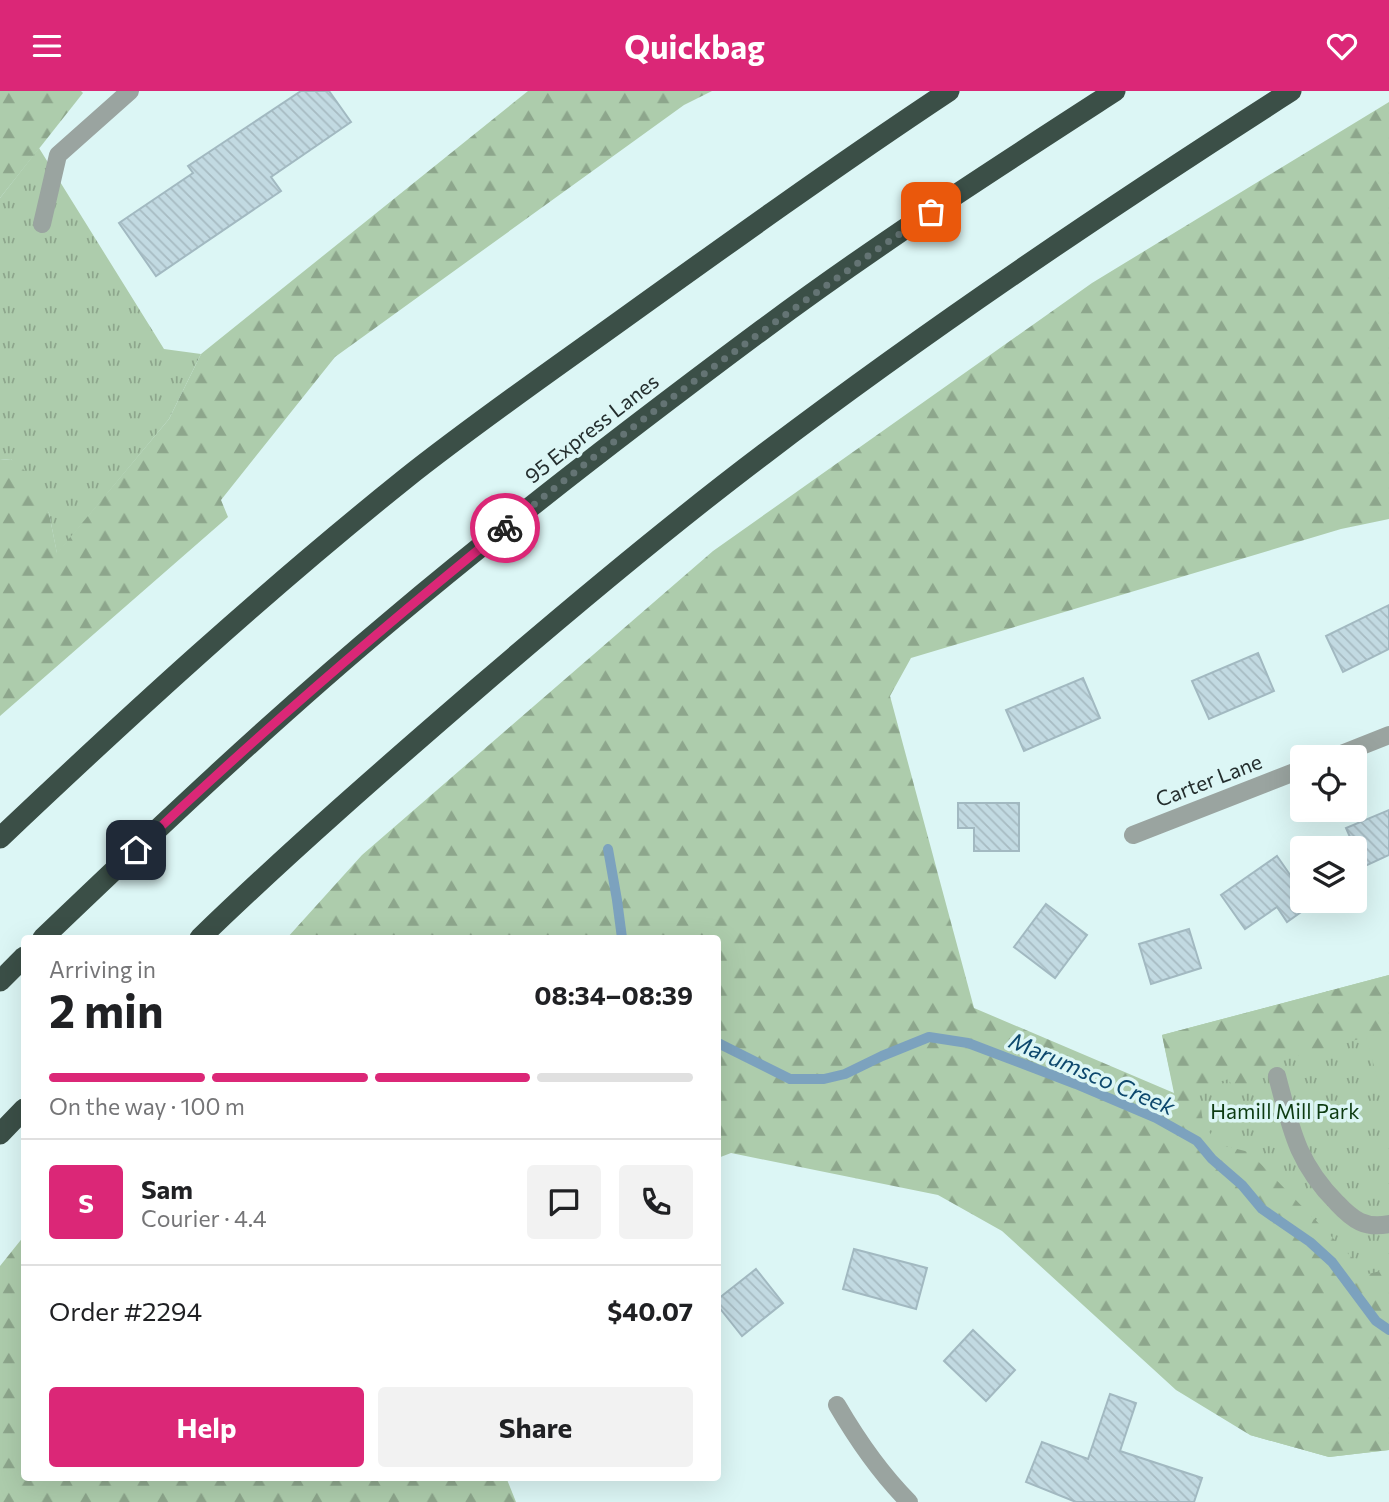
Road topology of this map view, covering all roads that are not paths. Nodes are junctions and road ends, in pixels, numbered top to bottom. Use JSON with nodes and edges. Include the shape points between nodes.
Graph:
{"nodes":[{"id":1,"x":131,"y":91,"type":"edge"},
{"id":2,"x":949,"y":91,"type":"edge"},
{"id":3,"x":1115,"y":91,"type":"edge"},
{"id":4,"x":1290,"y":91,"type":"edge"},
{"id":5,"x":42,"y":224,"type":"dead end"},
{"id":6,"x":1389,"y":735,"type":"edge"},
{"id":7,"x":1364,"y":745,"type":"edge"},
{"id":8,"x":1290,"y":774,"type":"edge"},
{"id":9,"x":1133,"y":835,"type":"dead end"},
{"id":10,"x":0,"y":838,"type":"edge"},
{"id":11,"x":46,"y":935,"type":"edge"},
{"id":12,"x":203,"y":935,"type":"edge"},
{"id":13,"x":21,"y":960,"type":"edge"},
{"id":14,"x":0,"y":981,"type":"edge"},
{"id":15,"x":1277,"y":1076,"type":"dead end"},
{"id":16,"x":21,"y":1112,"type":"edge"},
{"id":17,"x":0,"y":1134,"type":"edge"},
{"id":18,"x":1389,"y":1224,"type":"edge"},
{"id":19,"x":837,"y":1405,"type":"dead end"},
{"id":20,"x":909,"y":1502,"type":"edge"}],
"edges":[{"from":1,"to":5,"type":"street","via":[[58,155]]},
{"from":2,"to":10,"type":"highway","via":[[817,179],[405,479],[250,608]]},
{"from":3,"to":11,"type":"highway","name":"95 Express Lanes","via":[[972,183],[775,320],[566,479],[393,619],[249,745]]},
{"from":4,"to":12,"type":"highway","via":[[943,322],[763,454],[567,612],[389,765]]},
{"from":6,"to":7,"type":"street"},
{"from":8,"to":9,"type":"street","name":"Carter Lane"},
{"from":13,"to":14,"type":"highway"},
{"from":15,"to":18,"type":"street","via":[[1295,1143],[1310,1173],[1350,1217],[1371,1227]]},
{"from":16,"to":17,"type":"highway"},
{"from":19,"to":20,"type":"street","via":[[859,1443]]}]}
